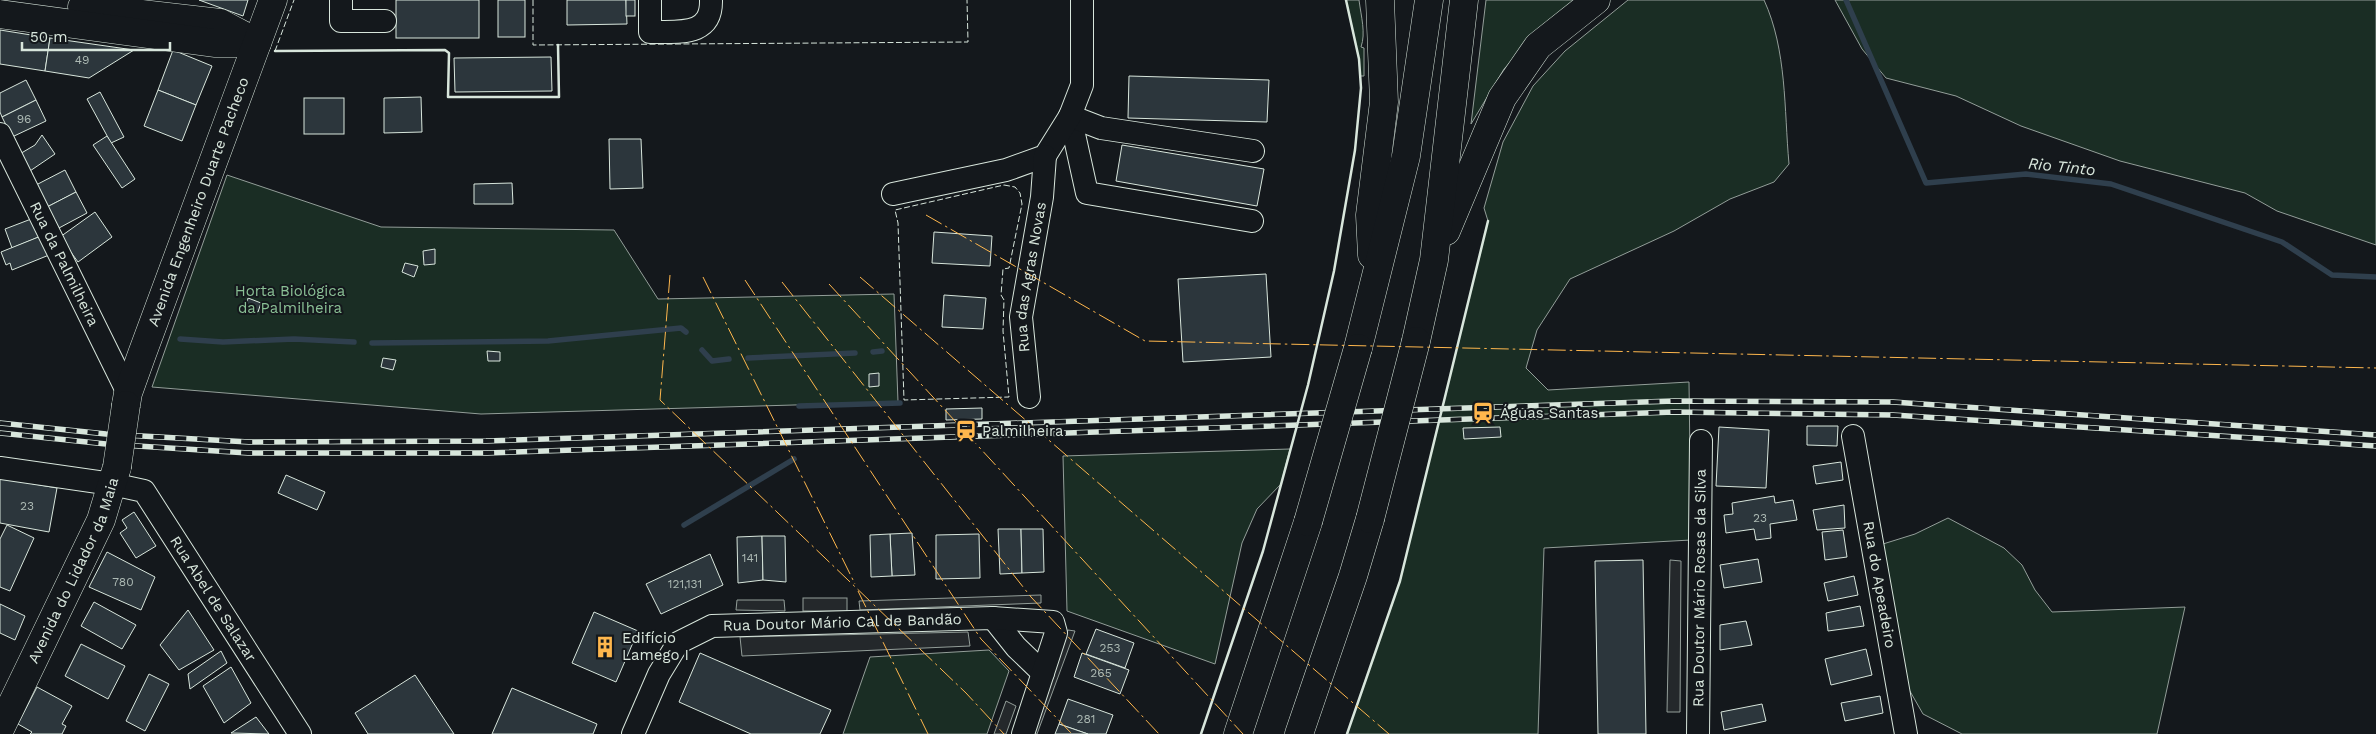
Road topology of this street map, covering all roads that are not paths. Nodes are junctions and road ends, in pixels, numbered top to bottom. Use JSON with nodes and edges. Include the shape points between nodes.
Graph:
{"nodes":[{"id":1,"x":24,"y":0,"type":"edge"},
{"id":2,"x":273,"y":0,"type":"edge"},
{"id":3,"x":341,"y":0,"type":"edge"},
{"id":4,"x":650,"y":0,"type":"edge"},
{"id":5,"x":711,"y":0,"type":"edge"},
{"id":6,"x":1082,"y":0,"type":"edge"},
{"id":7,"x":1380,"y":0,"type":"edge"},
{"id":8,"x":1429,"y":0,"type":"edge"},
{"id":9,"x":1464,"y":0,"type":"edge"},
{"id":10,"x":1596,"y":0,"type":"edge"},
{"id":11,"x":0,"y":14,"type":"edge"},
{"id":12,"x":385,"y":22,"type":"dead end"},
{"id":13,"x":257,"y":43,"type":"junction"},
{"id":14,"x":1070,"y":116,"type":"junction"},
{"id":15,"x":0,"y":134,"type":"edge"},
{"id":16,"x":1253,"y":151,"type":"dead end"},
{"id":17,"x":1045,"y":156,"type":"junction"},
{"id":18,"x":893,"y":194,"type":"dead end"},
{"id":19,"x":1252,"y":221,"type":"dead end"},
{"id":20,"x":1434,"y":260,"type":"junction"},
{"id":21,"x":1373,"y":286,"type":"junction"},
{"id":22,"x":1029,"y":397,"type":"dead end"},
{"id":23,"x":127,"y":399,"type":"junction"},
{"id":24,"x":1853,"y":436,"type":"dead end"},
{"id":25,"x":1701,"y":440,"type":"dead end"},
{"id":26,"x":0,"y":468,"type":"edge"},
{"id":27,"x":115,"y":475,"type":"junction"},
{"id":28,"x":993,"y":618,"type":"junction"},
{"id":29,"x":1043,"y":673,"type":"junction"},
{"id":30,"x":0,"y":729,"type":"edge"},
{"id":31,"x":300,"y":734,"type":"edge"},
{"id":32,"x":633,"y":734,"type":"edge"},
{"id":33,"x":1023,"y":734,"type":"edge"},
{"id":34,"x":1238,"y":734,"type":"edge"},
{"id":35,"x":1299,"y":734,"type":"edge"},
{"id":36,"x":1698,"y":734,"type":"edge"},
{"id":37,"x":1906,"y":734,"type":"edge"}],
"edges":[{"from":1,"to":13,"type":"main road","via":[[220,23]]},
{"from":2,"to":13,"type":"main road","name":"Avenida Engenheiro Duarte Pacheco"},
{"from":3,"to":12,"type":"street","via":[[341,21]]},
{"from":4,"to":5,"type":"street","via":[[650,32],[698,28],[708,19]]},
{"from":6,"to":14,"type":"street","name":"Rua das Agras Novas","via":[[1082,85]]},
{"from":7,"to":21,"type":"main road","via":[[1384,102],[1370,215]]},
{"from":8,"to":21,"type":"main road","via":[[1406,156]]},
{"from":9,"to":20,"type":"main road"},
{"from":10,"to":20,"type":"main road","via":[[1538,46],[1502,98]]},
{"from":11,"to":13,"type":"main road","via":[[214,43]]},
{"from":13,"to":23,"type":"main road","name":"Avenida Engenheiro Duarte Pacheco"},
{"from":14,"to":16,"type":"street","via":[[1101,128]]},
{"from":14,"to":17,"type":"street","name":"Rua das Agras Novas"},
{"from":14,"to":19,"type":"street","via":[[1087,194]]},
{"from":15,"to":23,"type":"street","name":"Rua da Palmilheira"},
{"from":17,"to":18,"type":"street","via":[[1006,170]]},
{"from":17,"to":22,"type":"street","name":"Rua das Agras Novas","via":[[1042,197],[1021,317]]},
{"from":20,"to":35,"type":"main road","bridge":true,"via":[[1370,518]]},
{"from":21,"to":34,"type":"main road","bridge":true,"via":[[1308,522]]},
{"from":23,"to":27,"type":"main road","name":"Avenida do Lidador da Maia","bridge":true},
{"from":24,"to":37,"type":"street","name":"Rua do Apeadeiro"},
{"from":25,"to":36,"type":"street","name":"Rua Doutor Mário Rosas da Silva"},
{"from":26,"to":27,"type":"street","name":"Rua Abel de Salazar"},
{"from":27,"to":30,"type":"main road","name":"Avenida do Lidador da Maia","via":[[101,520]]},
{"from":27,"to":31,"type":"street","name":"Rua Abel de Salazar","via":[[144,491]]},
{"from":28,"to":29,"type":"street"},
{"from":28,"to":29,"type":"street","name":"Rua Doutor Mário Cal de Bandão","via":[[1053,622],[1056,633]]},
{"from":28,"to":32,"type":"street","name":"Rua Doutor Mário Cal de Bandão","via":[[712,626],[678,643],[659,674]]},
{"from":29,"to":33,"type":"street","name":"Rua Doutor Mário Cal de Bandão"}]}
